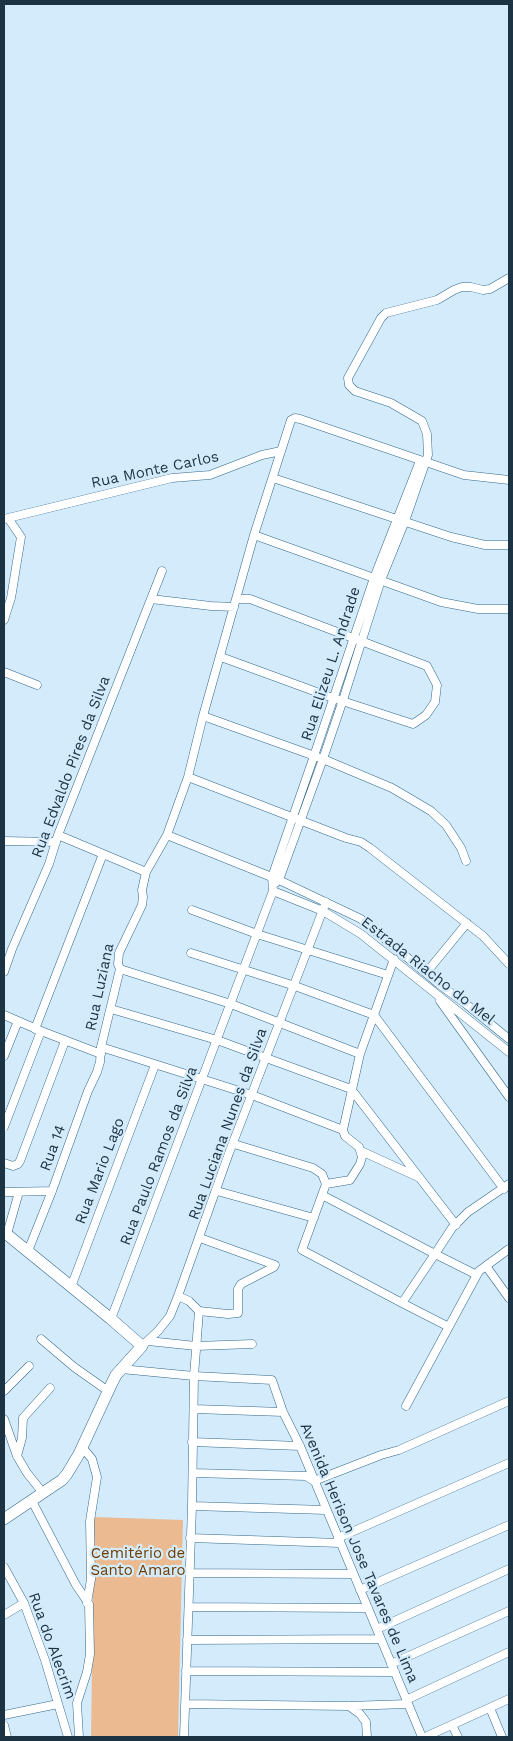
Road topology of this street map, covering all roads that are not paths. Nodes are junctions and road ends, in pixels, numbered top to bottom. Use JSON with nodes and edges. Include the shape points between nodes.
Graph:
{"nodes":[{"id":1,"x":509,"y":278,"type":"edge"},
{"id":2,"x":281,"y":450,"type":"junction"},
{"id":3,"x":423,"y":462,"type":"junction"},
{"id":4,"x":273,"y":478,"type":"junction"},
{"id":5,"x":509,"y":480,"type":"edge"},
{"id":6,"x":6,"y":519,"type":"edge"},
{"id":7,"x":402,"y":520,"type":"junction"},
{"id":8,"x":254,"y":535,"type":"junction"},
{"id":9,"x":509,"y":545,"type":"edge"},
{"id":10,"x":162,"y":571,"type":"dead end"},
{"id":11,"x":377,"y":579,"type":"junction"},
{"id":12,"x":151,"y":599,"type":"junction"},
{"id":13,"x":235,"y":603,"type":"junction"},
{"id":14,"x":509,"y":609,"type":"edge"},
{"id":15,"x":4,"y":620,"type":"edge"},
{"id":16,"x":353,"y":639,"type":"junction"},
{"id":17,"x":361,"y":642,"type":"junction"},
{"id":18,"x":220,"y":657,"type":"junction"},
{"id":19,"x":4,"y":672,"type":"edge"},
{"id":20,"x":37,"y":685,"type":"dead end"},
{"id":21,"x":333,"y":698,"type":"junction"},
{"id":22,"x":343,"y":700,"type":"junction"},
{"id":23,"x":203,"y":716,"type":"junction"},
{"id":24,"x":318,"y":758,"type":"junction"},
{"id":25,"x":188,"y":777,"type":"junction"},
{"id":26,"x":296,"y":819,"type":"junction"},
{"id":27,"x":166,"y":835,"type":"junction"},
{"id":28,"x":57,"y":838,"type":"junction"},
{"id":29,"x":4,"y":841,"type":"edge"},
{"id":30,"x":103,"y":854,"type":"junction"},
{"id":31,"x":466,"y":861,"type":"dead end"},
{"id":32,"x":146,"y":872,"type":"junction"},
{"id":33,"x":274,"y":883,"type":"junction"},
{"id":34,"x":326,"y":902,"type":"junction"},
{"id":35,"x":192,"y":910,"type":"dead end"},
{"id":36,"x":323,"y":911,"type":"junction"},
{"id":37,"x":467,"y":923,"type":"junction"},
{"id":38,"x":257,"y":934,"type":"junction"},
{"id":39,"x":309,"y":949,"type":"junction"},
{"id":40,"x":191,"y":953,"type":"dead end"},
{"id":41,"x":394,"y":959,"type":"junction"},
{"id":42,"x":509,"y":964,"type":"edge"},
{"id":43,"x":120,"y":969,"type":"junction"},
{"id":44,"x":245,"y":970,"type":"junction"},
{"id":45,"x":4,"y":972,"type":"edge"},
{"id":46,"x":426,"y":973,"type":"junction"},
{"id":47,"x":388,"y":975,"type":"junction"},
{"id":48,"x":295,"y":986,"type":"junction"},
{"id":49,"x":433,"y":991,"type":"junction"},
{"id":50,"x":231,"y":1004,"type":"junction"},
{"id":51,"x":111,"y":1009,"type":"junction"},
{"id":52,"x":4,"y":1015,"type":"edge"},
{"id":53,"x":374,"y":1015,"type":"junction"},
{"id":54,"x":18,"y":1021,"type":"junction"},
{"id":55,"x":281,"y":1022,"type":"junction"},
{"id":56,"x":38,"y":1030,"type":"junction"},
{"id":57,"x":509,"y":1039,"type":"edge"},
{"id":58,"x":218,"y":1040,"type":"junction"},
{"id":59,"x":66,"y":1041,"type":"junction"},
{"id":60,"x":101,"y":1050,"type":"junction"},
{"id":61,"x":509,"y":1052,"type":"edge"},
{"id":62,"x":360,"y":1054,"type":"junction"},
{"id":63,"x":4,"y":1056,"type":"edge"},
{"id":64,"x":266,"y":1058,"type":"junction"},
{"id":65,"x":155,"y":1065,"type":"junction"},
{"id":66,"x":203,"y":1079,"type":"junction"},
{"id":67,"x":351,"y":1089,"type":"junction"},
{"id":68,"x":252,"y":1095,"type":"junction"},
{"id":69,"x":509,"y":1097,"type":"edge"},
{"id":70,"x":4,"y":1127,"type":"edge"},
{"id":71,"x":343,"y":1130,"type":"junction"},
{"id":72,"x":234,"y":1144,"type":"junction"},
{"id":73,"x":361,"y":1151,"type":"junction"},
{"id":74,"x":4,"y":1163,"type":"edge"},
{"id":75,"x":419,"y":1178,"type":"junction"},
{"id":76,"x":326,"y":1184,"type":"junction"},
{"id":77,"x":506,"y":1186,"type":"edge"},
{"id":78,"x":52,"y":1191,"type":"junction"},
{"id":79,"x":217,"y":1191,"type":"junction"},
{"id":80,"x":4,"y":1192,"type":"edge"},
{"id":81,"x":19,"y":1192,"type":"junction"},
{"id":82,"x":322,"y":1195,"type":"junction"},
{"id":83,"x":314,"y":1218,"type":"junction"},
{"id":84,"x":456,"y":1225,"type":"junction"},
{"id":85,"x":6,"y":1233,"type":"edge"},
{"id":86,"x":200,"y":1238,"type":"junction"},
{"id":87,"x":509,"y":1248,"type":"edge"},
{"id":88,"x":28,"y":1251,"type":"junction"},
{"id":89,"x":435,"y":1254,"type":"junction"},
{"id":90,"x":486,"y":1266,"type":"junction"},
{"id":91,"x":477,"y":1276,"type":"junction"},
{"id":92,"x":70,"y":1287,"type":"junction"},
{"id":93,"x":178,"y":1296,"type":"junction"},
{"id":94,"x":509,"y":1298,"type":"edge"},
{"id":95,"x":402,"y":1303,"type":"junction"},
{"id":96,"x":199,"y":1311,"type":"junction"},
{"id":97,"x":111,"y":1319,"type":"junction"},
{"id":98,"x":449,"y":1327,"type":"junction"},
{"id":99,"x":41,"y":1339,"type":"dead end"},
{"id":100,"x":145,"y":1343,"type":"junction"},
{"id":101,"x":252,"y":1344,"type":"dead end"},
{"id":102,"x":196,"y":1346,"type":"junction"},
{"id":103,"x":29,"y":1366,"type":"dead end"},
{"id":104,"x":121,"y":1370,"type":"junction"},
{"id":105,"x":194,"y":1376,"type":"junction"},
{"id":106,"x":50,"y":1388,"type":"dead end"},
{"id":107,"x":4,"y":1391,"type":"edge"},
{"id":108,"x":108,"y":1391,"type":"junction"},
{"id":109,"x":509,"y":1400,"type":"edge"},
{"id":110,"x":406,"y":1406,"type":"dead end"},
{"id":111,"x":194,"y":1409,"type":"junction"},
{"id":112,"x":283,"y":1412,"type":"junction"},
{"id":113,"x":4,"y":1420,"type":"edge"},
{"id":114,"x":192,"y":1442,"type":"junction"},
{"id":115,"x":8,"y":1445,"type":"edge"},
{"id":116,"x":82,"y":1446,"type":"junction"},
{"id":117,"x":300,"y":1446,"type":"junction"},
{"id":118,"x":17,"y":1456,"type":"junction"},
{"id":119,"x":509,"y":1463,"type":"edge"},
{"id":120,"x":193,"y":1473,"type":"junction"},
{"id":121,"x":314,"y":1481,"type":"junction"},
{"id":122,"x":43,"y":1493,"type":"junction"},
{"id":123,"x":32,"y":1501,"type":"junction"},
{"id":124,"x":192,"y":1506,"type":"junction"},
{"id":125,"x":326,"y":1510,"type":"junction"},
{"id":126,"x":4,"y":1519,"type":"edge"},
{"id":127,"x":509,"y":1525,"type":"edge"},
{"id":128,"x":190,"y":1538,"type":"junction"},
{"id":129,"x":339,"y":1541,"type":"junction"},
{"id":130,"x":4,"y":1567,"type":"edge"},
{"id":131,"x":509,"y":1569,"type":"edge"},
{"id":132,"x":190,"y":1573,"type":"junction"},
{"id":133,"x":353,"y":1574,"type":"junction"},
{"id":134,"x":360,"y":1590,"type":"junction"},
{"id":135,"x":24,"y":1602,"type":"junction"},
{"id":136,"x":88,"y":1603,"type":"junction"},
{"id":137,"x":188,"y":1606,"type":"junction"},
{"id":138,"x":368,"y":1608,"type":"junction"},
{"id":139,"x":509,"y":1611,"type":"edge"},
{"id":140,"x":4,"y":1615,"type":"edge"},
{"id":141,"x":376,"y":1629,"type":"junction"},
{"id":142,"x":380,"y":1639,"type":"junction"},
{"id":143,"x":187,"y":1640,"type":"junction"},
{"id":144,"x":509,"y":1652,"type":"edge"},
{"id":145,"x":391,"y":1664,"type":"junction"},
{"id":146,"x":186,"y":1671,"type":"junction"},
{"id":147,"x":395,"y":1672,"type":"junction"},
{"id":148,"x":509,"y":1699,"type":"edge"},
{"id":149,"x":407,"y":1702,"type":"junction"},
{"id":150,"x":58,"y":1704,"type":"junction"},
{"id":151,"x":185,"y":1704,"type":"junction"},
{"id":152,"x":374,"y":1705,"type":"junction"},
{"id":153,"x":349,"y":1706,"type":"junction"},
{"id":154,"x":490,"y":1708,"type":"junction"},
{"id":155,"x":4,"y":1715,"type":"edge"},
{"id":156,"x":366,"y":1722,"type":"junction"},
{"id":157,"x":4,"y":1725,"type":"edge"},
{"id":158,"x":452,"y":1725,"type":"junction"},
{"id":159,"x":7,"y":1737,"type":"edge"},
{"id":160,"x":68,"y":1737,"type":"edge"},
{"id":161,"x":79,"y":1737,"type":"edge"},
{"id":162,"x":184,"y":1737,"type":"edge"},
{"id":163,"x":366,"y":1737,"type":"edge"},
{"id":164,"x":423,"y":1737,"type":"edge"},
{"id":165,"x":458,"y":1737,"type":"edge"},
{"id":166,"x":502,"y":1737,"type":"edge"}],
"edges":[{"from":1,"to":3,"type":"street","name":"Rua Elizeu L. Andrade","via":[[490,289],[462,287],[437,300],[386,313],[348,378],[355,391],[391,403],[422,420],[428,454]]},
{"from":2,"to":3,"type":"street","via":[[289,424],[295,418]]},
{"from":2,"to":4,"type":"street"},
{"from":2,"to":6,"type":"street","name":"Rua Monte Carlos","via":[[210,475],[172,478]]},
{"from":3,"to":5,"type":"street","via":[[464,475]]},
{"from":3,"to":7,"type":"street","name":"Rua Elizeu L. Andrade"},
{"from":4,"to":7,"type":"street"},
{"from":4,"to":8,"type":"street"},
{"from":6,"to":15,"type":"street","via":[[21,537]]},
{"from":7,"to":9,"type":"street","via":[[477,544]]},
{"from":7,"to":11,"type":"street","name":"Rua Elizeu L. Andrade"},
{"from":8,"to":11,"type":"street"},
{"from":8,"to":13,"type":"street"},
{"from":10,"to":12,"type":"street","name":"Rua Edvaldo Pires da Silva"},
{"from":11,"to":14,"type":"street","via":[[458,606]]},
{"from":11,"to":16,"type":"street","name":"Rua Elizeu L. Andrade"},
{"from":11,"to":17,"type":"street","name":"Rua Elizeu L. Andrade"},
{"from":12,"to":13,"type":"street","via":[[211,606]]},
{"from":12,"to":28,"type":"street","name":"Rua Edvaldo Pires da Silva"},
{"from":13,"to":16,"type":"street","via":[[250,599]]},
{"from":13,"to":18,"type":"street"},
{"from":16,"to":17,"type":"street"},
{"from":16,"to":21,"type":"street","name":"Rua Elizeu L. Andrade"},
{"from":17,"to":22,"type":"street","name":"Rua Elizeu L. Andrade"},
{"from":17,"to":22,"type":"street","via":[[427,666],[437,685],[435,702],[426,715],[413,724]]},
{"from":18,"to":21,"type":"street"},
{"from":18,"to":23,"type":"street"},
{"from":19,"to":20,"type":"street"},
{"from":21,"to":22,"type":"street"},
{"from":21,"to":24,"type":"street","name":"Rua Elizeu L. Andrade"},
{"from":22,"to":24,"type":"street","name":"Rua Elizeu L. Andrade"},
{"from":23,"to":24,"type":"street"},
{"from":23,"to":25,"type":"street"},
{"from":24,"to":26,"type":"street","name":"Rua Elizeu L. Andrade"},
{"from":24,"to":31,"type":"street","via":[[392,788],[432,811],[462,848]]},
{"from":25,"to":26,"type":"street"},
{"from":25,"to":27,"type":"street"},
{"from":26,"to":33,"type":"street","name":"Rua Elizeu L. Andrade"},
{"from":26,"to":37,"type":"street","via":[[361,842]]},
{"from":27,"to":32,"type":"street"},
{"from":27,"to":33,"type":"street","name":"Estrada Riacho do Mel"},
{"from":28,"to":29,"type":"street"},
{"from":28,"to":30,"type":"street"},
{"from":28,"to":45,"type":"street","name":"Rua Edvaldo Pires da Silva"},
{"from":30,"to":32,"type":"street"},
{"from":30,"to":56,"type":"street"},
{"from":32,"to":43,"type":"street","name":"Rua Luziana","via":[[142,906],[119,953]]},
{"from":33,"to":34,"type":"street","name":"Estrada Riacho do Mel"},
{"from":33,"to":36,"type":"street","name":"Estrada Riacho do Mel"},
{"from":33,"to":38,"type":"street","name":"Rua Paulo Ramos da Silva"},
{"from":34,"to":36,"type":"street","name":"Rua Luciana Nunes da Silva"},
{"from":34,"to":46,"type":"street","name":"Estrada Riacho do Mel","via":[[361,919]]},
{"from":35,"to":38,"type":"street"},
{"from":36,"to":39,"type":"street","name":"Rua Luciana Nunes da Silva"},
{"from":36,"to":41,"type":"street","name":"Estrada Riacho do Mel"},
{"from":37,"to":42,"type":"street"},
{"from":37,"to":46,"type":"street"},
{"from":38,"to":39,"type":"street"},
{"from":38,"to":44,"type":"street","name":"Rua Paulo Ramos da Silva"},
{"from":39,"to":47,"type":"street"},
{"from":39,"to":48,"type":"street","name":"Rua Luciana Nunes da Silva"},
{"from":40,"to":44,"type":"street"},
{"from":41,"to":47,"type":"street"},
{"from":41,"to":49,"type":"street","name":"Estrada Riacho do Mel"},
{"from":43,"to":50,"type":"street"},
{"from":43,"to":51,"type":"street","name":"Rua Luziana"},
{"from":44,"to":48,"type":"street"},
{"from":44,"to":50,"type":"street","name":"Rua Paulo Ramos da Silva"},
{"from":46,"to":57,"type":"street","name":"Estrada Riacho do Mel"},
{"from":47,"to":53,"type":"street"},
{"from":48,"to":53,"type":"street"},
{"from":48,"to":55,"type":"street","name":"Rua Luciana Nunes da Silva"},
{"from":49,"to":61,"type":"street","name":"Estrada Riacho do Mel"},
{"from":49,"to":69,"type":"street"},
{"from":50,"to":55,"type":"street"},
{"from":50,"to":58,"type":"street","name":"Rua Paulo Ramos da Silva"},
{"from":51,"to":58,"type":"street"},
{"from":51,"to":60,"type":"street","name":"Rua Luziana"},
{"from":52,"to":54,"type":"street"},
{"from":53,"to":62,"type":"street"},
{"from":53,"to":77,"type":"street"},
{"from":54,"to":56,"type":"street"},
{"from":54,"to":63,"type":"street"},
{"from":55,"to":62,"type":"street"},
{"from":55,"to":64,"type":"street","name":"Rua Luciana Nunes da Silva"},
{"from":56,"to":59,"type":"street"},
{"from":56,"to":70,"type":"street"},
{"from":58,"to":64,"type":"street"},
{"from":58,"to":66,"type":"street","name":"Rua Paulo Ramos da Silva"},
{"from":59,"to":60,"type":"street"},
{"from":59,"to":74,"type":"street","via":[[20,1161],[16,1166]]},
{"from":60,"to":65,"type":"street"},
{"from":60,"to":78,"type":"street","name":"Rua 14","via":[[98,1072]]},
{"from":62,"to":67,"type":"street"},
{"from":64,"to":67,"type":"street"},
{"from":64,"to":68,"type":"street","name":"Rua Luciana Nunes da Silva"},
{"from":65,"to":66,"type":"street"},
{"from":65,"to":92,"type":"street","name":"Rua Mario Lago"},
{"from":66,"to":68,"type":"street"},
{"from":66,"to":97,"type":"street","name":"Rua Paulo Ramos da Silva"},
{"from":67,"to":71,"type":"street"},
{"from":67,"to":75,"type":"street"},
{"from":68,"to":71,"type":"street"},
{"from":68,"to":72,"type":"street","name":"Rua Luciana Nunes da Silva"},
{"from":71,"to":73,"type":"street"},
{"from":72,"to":76,"type":"street","via":[[313,1168],[322,1174]]},
{"from":72,"to":79,"type":"street","name":"Rua Luciana Nunes da Silva"},
{"from":73,"to":75,"type":"street"},
{"from":73,"to":76,"type":"street","via":[[360,1164],[350,1180]]},
{"from":75,"to":84,"type":"street"},
{"from":76,"to":82,"type":"street"},
{"from":77,"to":84,"type":"street","via":[[468,1212]]},
{"from":78,"to":81,"type":"street"},
{"from":78,"to":88,"type":"street","name":"Rua 14"},
{"from":79,"to":83,"type":"street"},
{"from":79,"to":86,"type":"street","name":"Rua Luciana Nunes da Silva"},
{"from":80,"to":81,"type":"street"},
{"from":81,"to":85,"type":"street"},
{"from":82,"to":83,"type":"street"},
{"from":82,"to":89,"type":"street"},
{"from":83,"to":95,"type":"street","via":[[302,1251]]},
{"from":84,"to":89,"type":"street"},
{"from":85,"to":88,"type":"street"},
{"from":86,"to":93,"type":"street","name":"Rua Luciana Nunes da Silva"},
{"from":86,"to":96,"type":"street","via":[[275,1264],[241,1284],[238,1313]]},
{"from":87,"to":90,"type":"street"},
{"from":88,"to":92,"type":"street"},
{"from":89,"to":91,"type":"street"},
{"from":89,"to":95,"type":"street"},
{"from":90,"to":91,"type":"street"},
{"from":90,"to":94,"type":"street"},
{"from":91,"to":98,"type":"street"},
{"from":92,"to":97,"type":"street"},
{"from":93,"to":96,"type":"street"},
{"from":93,"to":100,"type":"street","name":"Rua Luciana Nunes da Silva","via":[[170,1316]]},
{"from":95,"to":98,"type":"street"},
{"from":96,"to":102,"type":"street"},
{"from":97,"to":100,"type":"street"},
{"from":98,"to":110,"type":"street"},
{"from":99,"to":108,"type":"street"},
{"from":100,"to":102,"type":"street"},
{"from":100,"to":104,"type":"street"},
{"from":101,"to":102,"type":"street"},
{"from":102,"to":105,"type":"street"},
{"from":103,"to":107,"type":"street"},
{"from":104,"to":105,"type":"street"},
{"from":104,"to":108,"type":"street"},
{"from":105,"to":111,"type":"street"},
{"from":105,"to":112,"type":"street","name":"Avenida Herison Jose Tavares de Lima","via":[[272,1380]]},
{"from":106,"to":118,"type":"street","via":[[23,1418]]},
{"from":108,"to":116,"type":"street"},
{"from":109,"to":121,"type":"street","via":[[399,1450]]},
{"from":111,"to":112,"type":"street"},
{"from":111,"to":114,"type":"street"},
{"from":112,"to":117,"type":"street","name":"Avenida Herison Jose Tavares de Lima"},
{"from":113,"to":115,"type":"street"},
{"from":114,"to":117,"type":"street"},
{"from":114,"to":120,"type":"street"},
{"from":115,"to":118,"type":"street"},
{"from":116,"to":122,"type":"street","via":[[67,1474]]},
{"from":116,"to":136,"type":"street","via":[[92,1459],[97,1477],[90,1521],[92,1579]]},
{"from":117,"to":121,"type":"street","name":"Avenida Herison Jose Tavares de Lima"},
{"from":118,"to":122,"type":"street"},
{"from":119,"to":129,"type":"street"},
{"from":120,"to":121,"type":"street","via":[[306,1476]]},
{"from":120,"to":124,"type":"street"},
{"from":121,"to":125,"type":"street","name":"Avenida Herison Jose Tavares de Lima"},
{"from":122,"to":123,"type":"street"},
{"from":123,"to":126,"type":"street"},
{"from":123,"to":136,"type":"street"},
{"from":124,"to":125,"type":"street"},
{"from":124,"to":128,"type":"street"},
{"from":125,"to":129,"type":"street","name":"Avenida Herison Jose Tavares de Lima"},
{"from":127,"to":134,"type":"street"},
{"from":128,"to":129,"type":"street"},
{"from":128,"to":132,"type":"street"},
{"from":129,"to":133,"type":"street","name":"Avenida Herison Jose Tavares de Lima"},
{"from":130,"to":135,"type":"street","name":"Rua do Alecrim"},
{"from":131,"to":141,"type":"street"},
{"from":132,"to":133,"type":"street"},
{"from":132,"to":137,"type":"street"},
{"from":133,"to":134,"type":"street","name":"Avenida Herison Jose Tavares de Lima"},
{"from":134,"to":138,"type":"street","name":"Avenida Herison Jose Tavares de Lima"},
{"from":135,"to":140,"type":"street"},
{"from":135,"to":150,"type":"street","name":"Rua do Alecrim"},
{"from":136,"to":161,"type":"street","via":[[90,1654],[78,1704]]},
{"from":137,"to":138,"type":"street"},
{"from":137,"to":143,"type":"street"},
{"from":138,"to":141,"type":"street","name":"Avenida Herison Jose Tavares de Lima"},
{"from":139,"to":145,"type":"street"},
{"from":141,"to":142,"type":"street","name":"Avenida Herison Jose Tavares de Lima"},
{"from":142,"to":143,"type":"street"},
{"from":142,"to":145,"type":"street","name":"Avenida Herison Jose Tavares de Lima"},
{"from":143,"to":146,"type":"street"},
{"from":144,"to":149,"type":"street"},
{"from":145,"to":147,"type":"street","name":"Avenida Herison Jose Tavares de Lima"},
{"from":146,"to":147,"type":"street"},
{"from":146,"to":151,"type":"street"},
{"from":147,"to":149,"type":"street","name":"Avenida Herison Jose Tavares de Lima"},
{"from":148,"to":154,"type":"street"},
{"from":149,"to":152,"type":"street"},
{"from":149,"to":164,"type":"street","name":"Avenida Herison Jose Tavares de Lima"},
{"from":150,"to":155,"type":"street"},
{"from":150,"to":160,"type":"street","name":"Rua do Alecrim"},
{"from":151,"to":153,"type":"street"},
{"from":151,"to":162,"type":"street"},
{"from":152,"to":153,"type":"street"},
{"from":152,"to":156,"type":"street"},
{"from":153,"to":156,"type":"street"},
{"from":154,"to":158,"type":"street"},
{"from":154,"to":166,"type":"street"},
{"from":156,"to":163,"type":"street"},
{"from":157,"to":159,"type":"street"},
{"from":158,"to":164,"type":"street"},
{"from":158,"to":165,"type":"street"}]}
